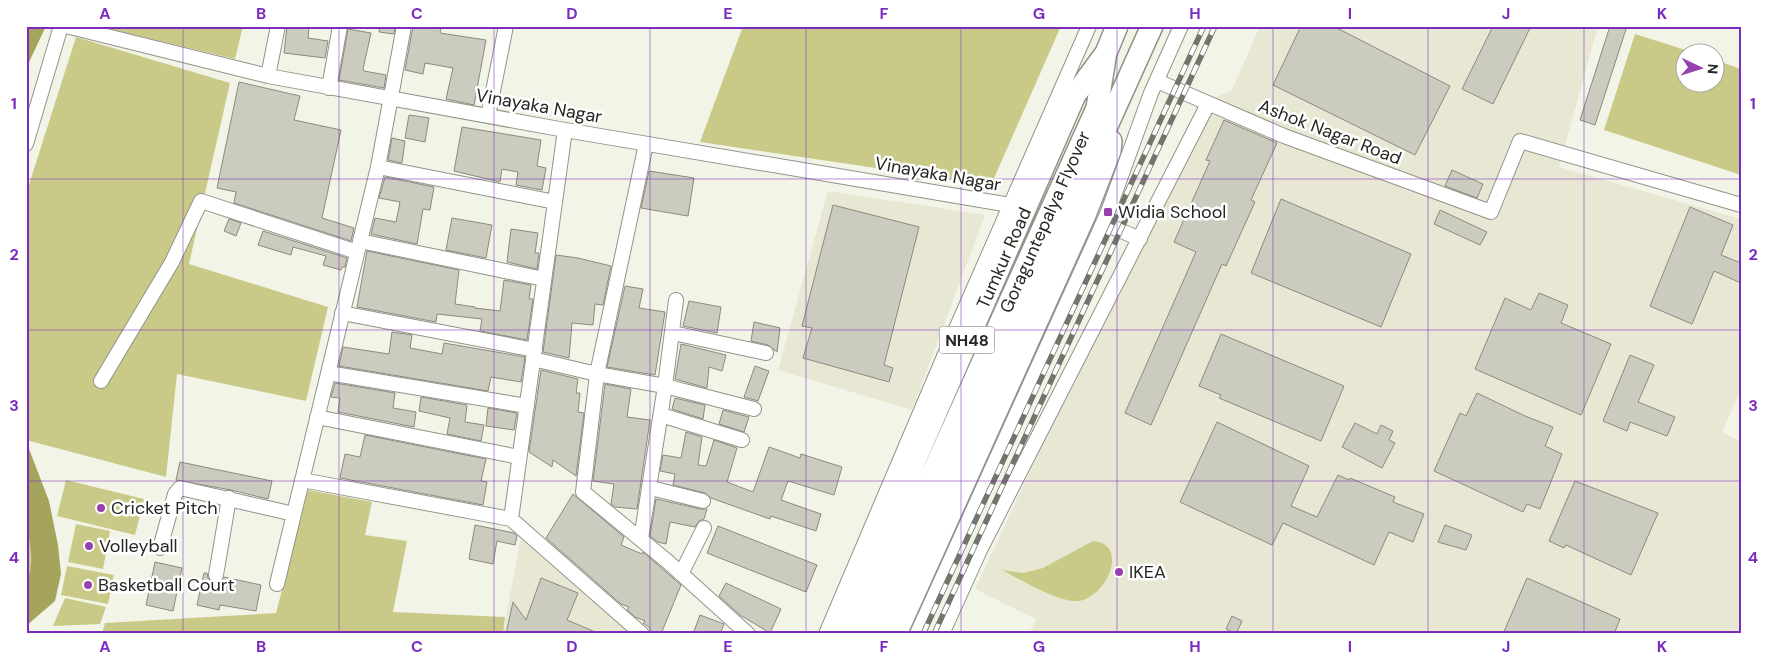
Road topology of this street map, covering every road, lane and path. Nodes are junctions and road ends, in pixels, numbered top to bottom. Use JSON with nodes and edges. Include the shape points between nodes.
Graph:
{"nodes":[{"id":1,"x":61,"y":26,"type":"edge"},
{"id":2,"x":66,"y":26,"type":"edge"},
{"id":3,"x":278,"y":26,"type":"edge"},
{"id":4,"x":340,"y":26,"type":"edge"},
{"id":5,"x":404,"y":26,"type":"edge"},
{"id":6,"x":506,"y":26,"type":"edge"},
{"id":7,"x":1089,"y":26,"type":"edge"},
{"id":8,"x":1117,"y":26,"type":"edge"},
{"id":9,"x":1152,"y":26,"type":"edge"},
{"id":10,"x":1181,"y":26,"type":"edge"},
{"id":11,"x":1106,"y":53,"type":"junction"},
{"id":12,"x":268,"y":76,"type":"junction"},
{"id":13,"x":1157,"y":81,"type":"junction"},
{"id":14,"x":329,"y":88,"type":"junction"},
{"id":15,"x":392,"y":99,"type":"junction"},
{"id":16,"x":1208,"y":104,"type":"junction"},
{"id":17,"x":488,"y":116,"type":"junction"},
{"id":18,"x":1102,"y":116,"type":"junction"},
{"id":19,"x":564,"y":130,"type":"junction"},
{"id":20,"x":26,"y":144,"type":"edge"},
{"id":21,"x":646,"y":144,"type":"junction"},
{"id":22,"x":378,"y":167,"type":"junction"},
{"id":23,"x":555,"y":202,"type":"junction"},
{"id":24,"x":1010,"y":205,"type":"junction"},
{"id":25,"x":1741,"y":205,"type":"edge"},
{"id":26,"x":1103,"y":223,"type":"junction"},
{"id":27,"x":1140,"y":240,"type":"junction"},
{"id":28,"x":358,"y":246,"type":"junction"},
{"id":29,"x":544,"y":279,"type":"junction"},
{"id":30,"x":676,"y":300,"type":"dead end"},
{"id":31,"x":342,"y":314,"type":"junction"},
{"id":32,"x":673,"y":333,"type":"junction"},
{"id":33,"x":766,"y":353,"type":"dead end"},
{"id":34,"x":534,"y":355,"type":"junction"},
{"id":35,"x":328,"y":373,"type":"junction"},
{"id":36,"x":597,"y":374,"type":"junction"},
{"id":37,"x":101,"y":381,"type":"dead end"},
{"id":38,"x":665,"y":386,"type":"junction"},
{"id":39,"x":527,"y":406,"type":"junction"},
{"id":40,"x":754,"y":409,"type":"dead end"},
{"id":41,"x":661,"y":415,"type":"junction"},
{"id":42,"x":317,"y":417,"type":"junction"},
{"id":43,"x":742,"y":440,"type":"dead end"},
{"id":44,"x":519,"y":456,"type":"junction"},
{"id":45,"x":302,"y":480,"type":"junction"},
{"id":46,"x":651,"y":488,"type":"junction"},
{"id":47,"x":229,"y":498,"type":"junction"},
{"id":48,"x":703,"y":501,"type":"dead end"},
{"id":49,"x":294,"y":514,"type":"junction"},
{"id":50,"x":511,"y":519,"type":"junction"},
{"id":51,"x":704,"y":528,"type":"dead end"},
{"id":52,"x":641,"y":540,"type":"junction"},
{"id":53,"x":160,"y":548,"type":"dead end"},
{"id":54,"x":681,"y":574,"type":"junction"},
{"id":55,"x":216,"y":575,"type":"dead end"},
{"id":56,"x":277,"y":584,"type":"dead end"},
{"id":57,"x":642,"y":634,"type":"edge"},
{"id":58,"x":748,"y":634,"type":"edge"},
{"id":59,"x":826,"y":634,"type":"edge"},
{"id":60,"x":839,"y":634,"type":"edge"},
{"id":61,"x":860,"y":634,"type":"edge"},
{"id":62,"x":878,"y":634,"type":"edge"},
{"id":63,"x":896,"y":634,"type":"edge"},
{"id":64,"x":916,"y":634,"type":"edge"},
{"id":65,"x":942,"y":634,"type":"edge"}],
"edges":[{"from":1,"to":20,"type":"street"},
{"from":2,"to":12,"type":"street","name":"Vinayaka Nagar"},
{"from":3,"to":12,"type":"street"},
{"from":4,"to":14,"type":"street"},
{"from":5,"to":15,"type":"street"},
{"from":6,"to":17,"type":"street"},
{"from":7,"to":24,"type":"street"},
{"from":8,"to":11,"type":"highway","number":"NH48"},
{"from":9,"to":18,"type":"highway"},
{"from":10,"to":13,"type":"street"},
{"from":11,"to":18,"type":"highway","name":"Goraguntepalya Flyover"},
{"from":11,"to":60,"type":"highway","name":"Tumkur Road","number":"NH48","via":[[1075,95]]},
{"from":12,"to":14,"type":"street","name":"Vinayaka Nagar"},
{"from":13,"to":16,"type":"street","name":"Ashok Nagar Road"},
{"from":13,"to":26,"type":"street"},
{"from":14,"to":15,"type":"street","name":"Vinayaka Nagar"},
{"from":15,"to":17,"type":"street","name":"Vinayaka Nagar"},
{"from":15,"to":22,"type":"street"},
{"from":16,"to":25,"type":"street","name":"Ashok Nagar Road","via":[[1284,136],[1492,212],[1520,142]]},
{"from":16,"to":27,"type":"street"},
{"from":17,"to":19,"type":"street","name":"Vinayaka Nagar"},
{"from":18,"to":61,"type":"highway","name":"Goraguntepalya Flyover"},
{"from":18,"to":62,"type":"highway","name":"Goraguntepalya Flyover","via":[[1095,151]]},
{"from":18,"to":63,"type":"highway","number":"NH48","via":[[1111,139],[1110,151],[1085,215]]},
{"from":19,"to":21,"type":"street","name":"Vinayaka Nagar"},
{"from":19,"to":23,"type":"street"},
{"from":21,"to":24,"type":"street","name":"Vinayaka Nagar"},
{"from":21,"to":36,"type":"street"},
{"from":22,"to":23,"type":"street"},
{"from":22,"to":28,"type":"street"},
{"from":23,"to":29,"type":"street"},
{"from":24,"to":59,"type":"street"},
{"from":26,"to":27,"type":"street"},
{"from":26,"to":64,"type":"street"},
{"from":27,"to":65,"type":"street","via":[[984,541]]},
{"from":28,"to":29,"type":"street"},
{"from":28,"to":31,"type":"street"},
{"from":28,"to":37,"type":"street","via":[[201,201],[172,262]]},
{"from":29,"to":34,"type":"street"},
{"from":30,"to":32,"type":"street"},
{"from":31,"to":34,"type":"street"},
{"from":31,"to":35,"type":"street"},
{"from":32,"to":33,"type":"street"},
{"from":32,"to":38,"type":"street"},
{"from":34,"to":36,"type":"street"},
{"from":34,"to":39,"type":"street"},
{"from":35,"to":39,"type":"street"},
{"from":35,"to":42,"type":"street"},
{"from":36,"to":38,"type":"street"},
{"from":36,"to":52,"type":"street","via":[[583,492]]},
{"from":38,"to":40,"type":"street"},
{"from":38,"to":41,"type":"street"},
{"from":39,"to":44,"type":"street"},
{"from":41,"to":43,"type":"street"},
{"from":41,"to":46,"type":"street"},
{"from":42,"to":44,"type":"street"},
{"from":42,"to":45,"type":"street"},
{"from":44,"to":50,"type":"street"},
{"from":45,"to":49,"type":"street"},
{"from":45,"to":50,"type":"street"},
{"from":46,"to":48,"type":"street"},
{"from":46,"to":52,"type":"street"},
{"from":47,"to":49,"type":"street"},
{"from":47,"to":53,"type":"street","via":[[178,489]]},
{"from":47,"to":55,"type":"street"},
{"from":49,"to":56,"type":"street"},
{"from":50,"to":57,"type":"street"},
{"from":51,"to":54,"type":"street"},
{"from":52,"to":54,"type":"street"},
{"from":54,"to":58,"type":"street"}]}
